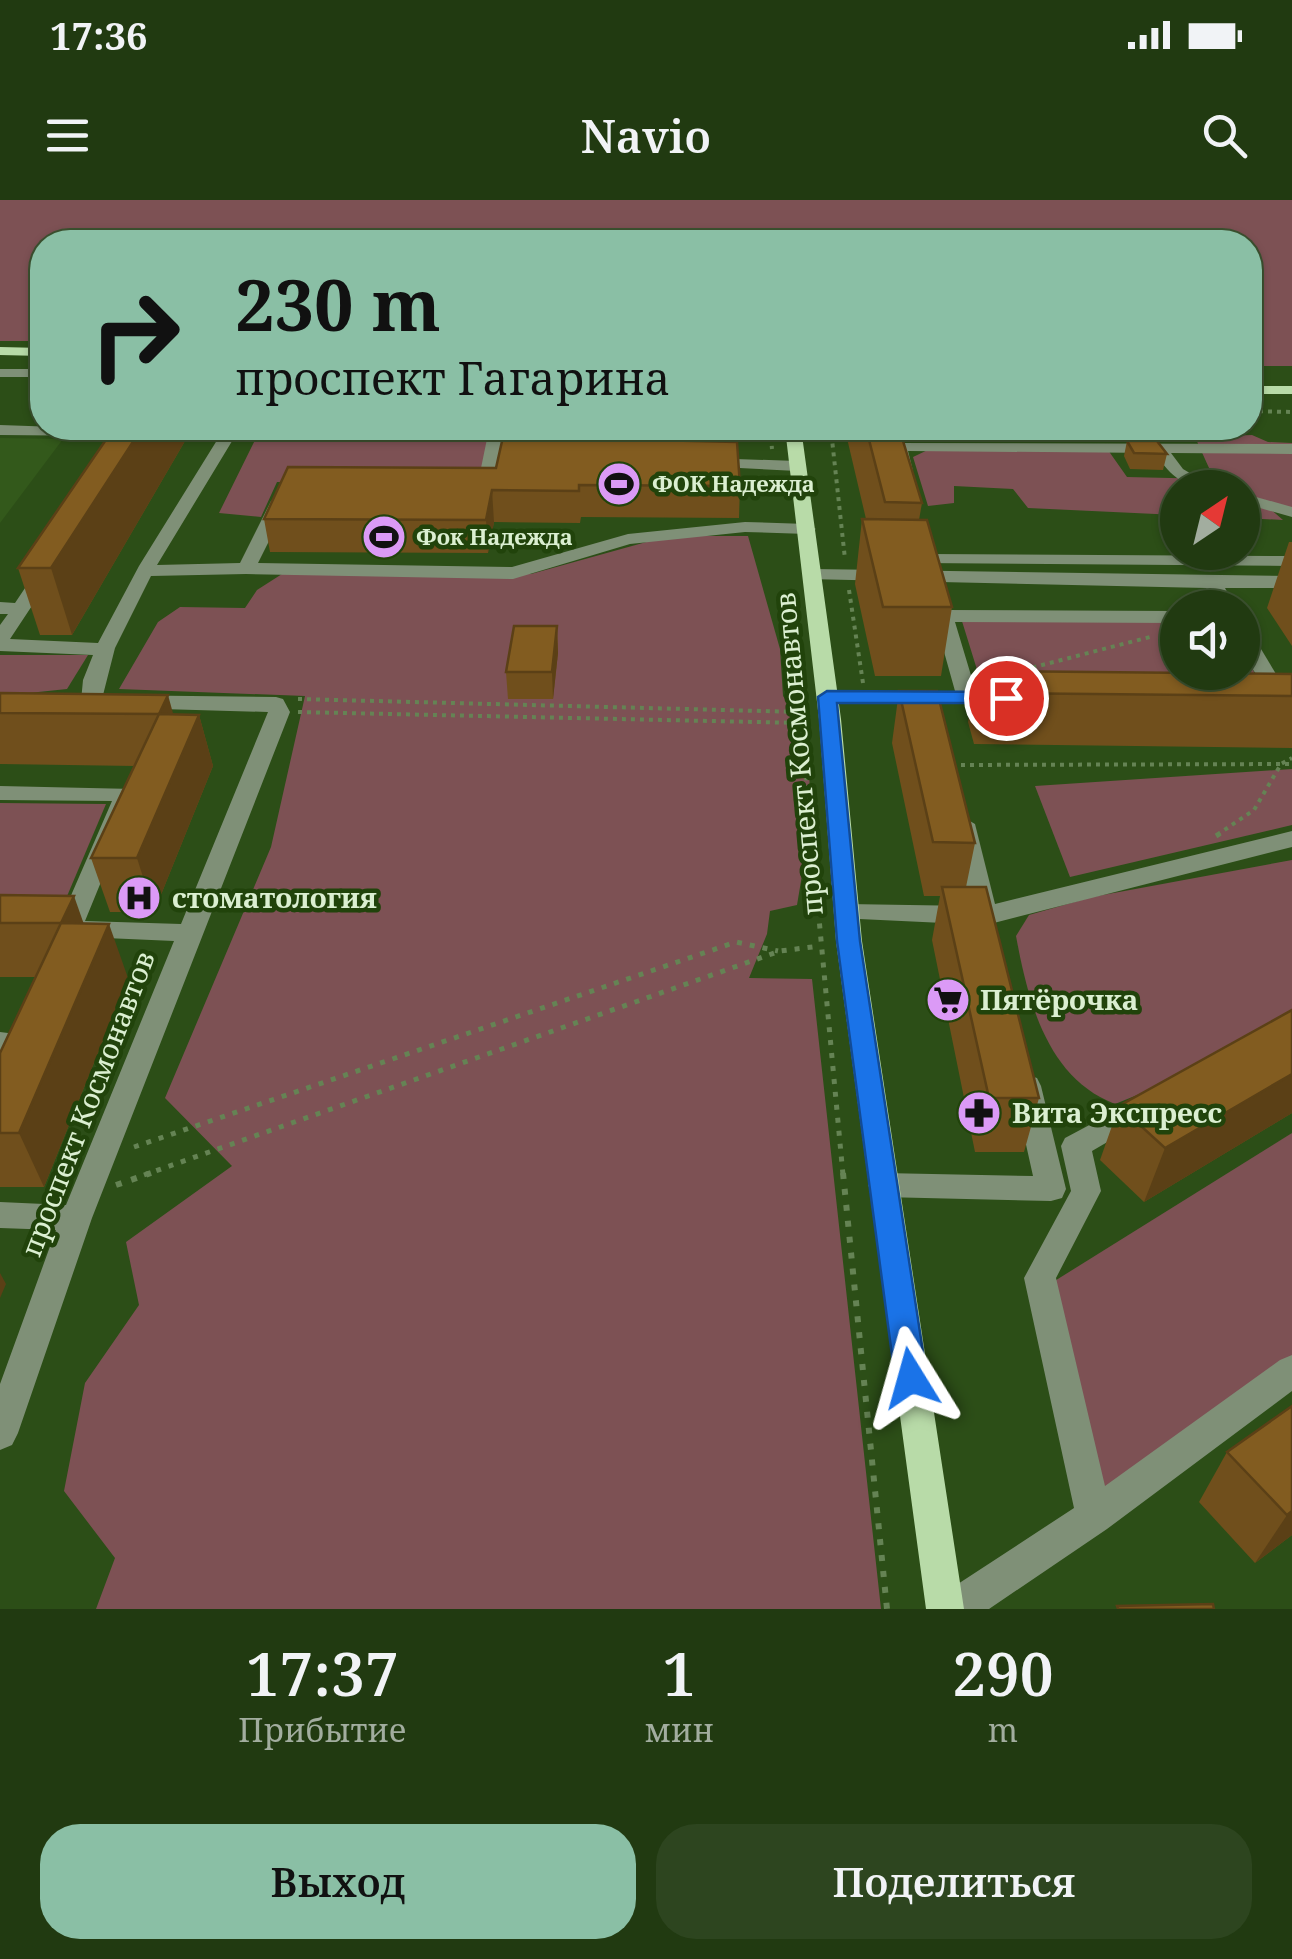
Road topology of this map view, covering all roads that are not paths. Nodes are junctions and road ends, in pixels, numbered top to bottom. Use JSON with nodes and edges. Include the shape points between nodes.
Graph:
{"nodes":[{"id":1,"x":0,"y":351,"type":"edge"},
{"id":2,"x":30,"y":352,"type":"edge"},
{"id":3,"x":0,"y":373,"type":"edge"},
{"id":4,"x":30,"y":374,"type":"edge"},
{"id":5,"x":1262,"y":390,"type":"edge"},
{"id":6,"x":1292,"y":390,"type":"edge"},
{"id":7,"x":0,"y":430,"type":"edge"},
{"id":8,"x":30,"y":430,"type":"edge"},
{"id":9,"x":132,"y":440,"type":"edge"},
{"id":10,"x":224,"y":440,"type":"edge"},
{"id":11,"x":495,"y":440,"type":"edge"},
{"id":12,"x":583,"y":440,"type":"edge"},
{"id":13,"x":794,"y":440,"type":"edge"},
{"id":14,"x":127,"y":448,"type":"edge"},
{"id":15,"x":1160,"y":448,"type":"junction"},
{"id":16,"x":1292,"y":449,"type":"edge"},
{"id":17,"x":597,"y":452,"type":"edge"},
{"id":18,"x":681,"y":462,"type":"edge"},
{"id":19,"x":797,"y":466,"type":"junction"},
{"id":20,"x":1175,"y":470,"type":"edge"},
{"id":21,"x":908,"y":483,"type":"edge"},
{"id":22,"x":286,"y":489,"type":"edge"},
{"id":23,"x":452,"y":489,"type":"edge"},
{"id":24,"x":1260,"y":503,"type":"edge"},
{"id":25,"x":1292,"y":512,"type":"edge"},
{"id":26,"x":808,"y":528,"type":"junction"},
{"id":27,"x":921,"y":539,"type":"edge"},
{"id":28,"x":53,"y":560,"type":"edge"},
{"id":29,"x":1292,"y":561,"type":"edge"},
{"id":30,"x":246,"y":568,"type":"junction"},
{"id":31,"x":928,"y":569,"type":"junction"},
{"id":32,"x":145,"y":571,"type":"junction"},
{"id":33,"x":814,"y":575,"type":"junction"},
{"id":34,"x":1212,"y":582,"type":"junction"},
{"id":35,"x":1292,"y":582,"type":"edge"},
{"id":36,"x":1217,"y":590,"type":"edge"},
{"id":37,"x":0,"y":608,"type":"edge"},
{"id":38,"x":21,"y":608,"type":"junction"},
{"id":39,"x":1160,"y":618,"type":"edge"},
{"id":40,"x":0,"y":642,"type":"edge"},
{"id":41,"x":105,"y":649,"type":"junction"},
{"id":42,"x":1260,"y":666,"type":"edge"},
{"id":43,"x":966,"y":692,"type":"junction"},
{"id":44,"x":827,"y":697,"type":"junction"},
{"id":45,"x":1026,"y":698,"type":"edge"},
{"id":46,"x":1278,"y":699,"type":"edge"},
{"id":47,"x":949,"y":765,"type":"edge"},
{"id":48,"x":0,"y":793,"type":"edge"},
{"id":49,"x":1292,"y":838,"type":"edge"},
{"id":50,"x":986,"y":915,"type":"junction"},
{"id":51,"x":34,"y":930,"type":"edge"},
{"id":52,"x":69,"y":930,"type":"junction"},
{"id":53,"x":189,"y":933,"type":"junction"},
{"id":54,"x":838,"y":933,"type":"junction"},
{"id":55,"x":994,"y":952,"type":"edge"},
{"id":56,"x":26,"y":1015,"type":"edge"},
{"id":57,"x":7,"y":1042,"type":"edge"},
{"id":58,"x":1021,"y":1061,"type":"edge"},
{"id":59,"x":0,"y":1074,"type":"edge"},
{"id":60,"x":1176,"y":1088,"type":"edge"},
{"id":61,"x":883,"y":1185,"type":"junction"},
{"id":62,"x":81,"y":1207,"type":"junction"},
{"id":63,"x":0,"y":1215,"type":"edge"},
{"id":64,"x":1292,"y":1370,"type":"edge"},
{"id":65,"x":0,"y":1433,"type":"edge"},
{"id":66,"x":1094,"y":1516,"type":"junction"},
{"id":67,"x":945,"y":1609,"type":"edge"},
{"id":68,"x":956,"y":1609,"type":"edge"}],
"edges":[{"from":1,"to":2,"type":"main road"},
{"from":3,"to":4,"type":"street"},
{"from":5,"to":6,"type":"main road"},
{"from":7,"to":8,"type":"street"},
{"from":9,"to":14,"type":"street"},
{"from":10,"to":32,"type":"street"},
{"from":11,"to":23,"type":"street","via":[[488,473],[456,473]]},
{"from":12,"to":17,"type":"street"},
{"from":13,"to":19,"type":"main road","name":"проспект Космонавтов"},
{"from":15,"to":16,"type":"street"},
{"from":15,"to":20,"type":"street"},
{"from":15,"to":21,"type":"street","via":[[899,446]]},
{"from":18,"to":19,"type":"street"},
{"from":19,"to":26,"type":"main road","name":"проспект Космонавтов"},
{"from":22,"to":30,"type":"street"},
{"from":24,"to":25,"type":"street"},
{"from":26,"to":30,"type":"street","via":[[745,527],[628,540],[513,573]]},
{"from":26,"to":33,"type":"main road","name":"проспект Космонавтов"},
{"from":27,"to":31,"type":"street"},
{"from":28,"to":38,"type":"street"},
{"from":29,"to":31,"type":"street"},
{"from":30,"to":32,"type":"street"},
{"from":31,"to":33,"type":"street"},
{"from":31,"to":34,"type":"street"},
{"from":32,"to":41,"type":"street"},
{"from":33,"to":44,"type":"main road","name":"проспект Космонавтов"},
{"from":34,"to":35,"type":"street"},
{"from":34,"to":36,"type":"street"},
{"from":37,"to":38,"type":"street"},
{"from":38,"to":40,"type":"street"},
{"from":39,"to":43,"type":"street","via":[[944,616]]},
{"from":40,"to":41,"type":"street"},
{"from":41,"to":53,"type":"street","name":"проспект Космонавтов","via":[[92,701],[284,705]]},
{"from":42,"to":46,"type":"street"},
{"from":43,"to":44,"type":"street"},
{"from":43,"to":45,"type":"street"},
{"from":44,"to":54,"type":"main road","name":"проспект Космонавтов"},
{"from":47,"to":50,"type":"street"},
{"from":48,"to":52,"type":"street","via":[[126,794]]},
{"from":49,"to":50,"type":"street"},
{"from":50,"to":54,"type":"street"},
{"from":50,"to":55,"type":"street"},
{"from":51,"to":52,"type":"street"},
{"from":52,"to":53,"type":"street"},
{"from":53,"to":62,"type":"street","name":"проспект Космонавтов"},
{"from":54,"to":61,"type":"main road","name":"проспект Космонавтов"},
{"from":56,"to":57,"type":"street"},
{"from":57,"to":59,"type":"street"},
{"from":58,"to":61,"type":"street","via":[[1052,1188]]},
{"from":60,"to":66,"type":"street","via":[[1076,1146],[1086,1191],[1040,1278]]},
{"from":61,"to":67,"type":"main road","name":"проспект Космонавтов"},
{"from":62,"to":63,"type":"street"},
{"from":62,"to":65,"type":"street","name":"проспект Космонавтов"},
{"from":64,"to":66,"type":"street"},
{"from":66,"to":68,"type":"street"}]}
